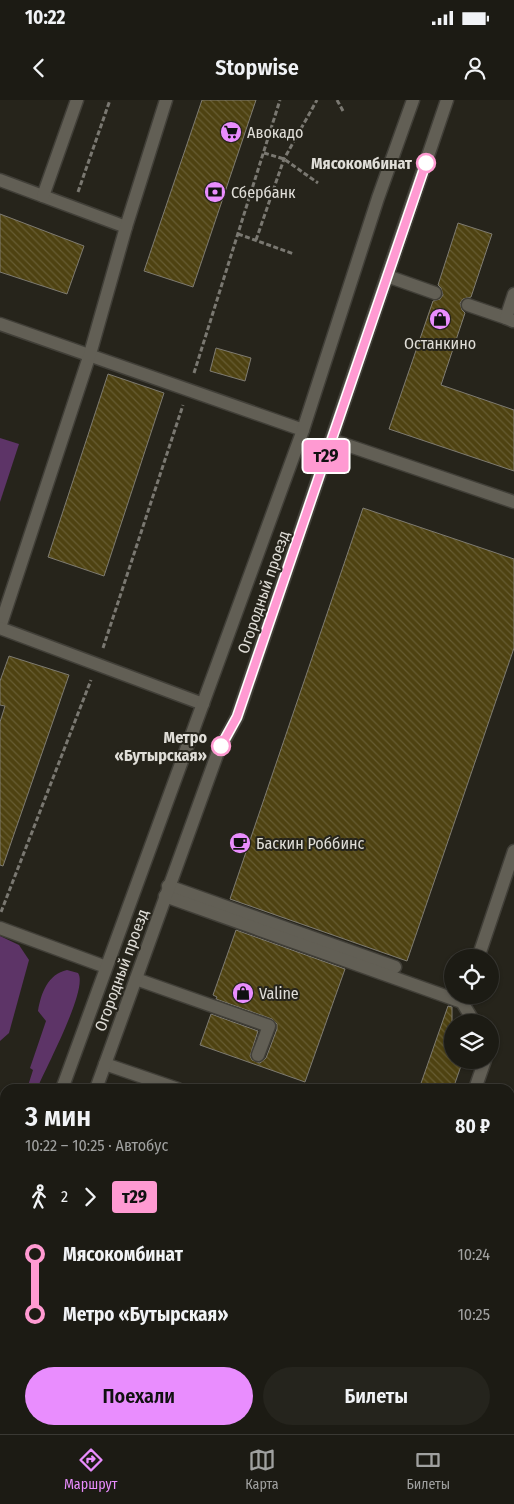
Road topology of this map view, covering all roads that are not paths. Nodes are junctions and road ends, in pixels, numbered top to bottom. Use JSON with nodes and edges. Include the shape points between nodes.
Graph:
{"nodes":[{"id":1,"x":77,"y":100,"type":"edge"},
{"id":2,"x":166,"y":100,"type":"edge"},
{"id":3,"x":413,"y":100,"type":"edge"},
{"id":4,"x":448,"y":100,"type":"edge"},
{"id":5,"x":0,"y":180,"type":"edge"},
{"id":6,"x":44,"y":196,"type":"junction"},
{"id":7,"x":126,"y":227,"type":"junction"},
{"id":8,"x":387,"y":276,"type":"junction"},
{"id":9,"x":435,"y":293,"type":"dead end"},
{"id":10,"x":514,"y":294,"type":"edge"},
{"id":11,"x":468,"y":305,"type":"dead end"},
{"id":12,"x":510,"y":319,"type":"edge"},
{"id":13,"x":0,"y":324,"type":"edge"},
{"id":14,"x":90,"y":354,"type":"junction"},
{"id":15,"x":303,"y":430,"type":"junction"},
{"id":16,"x":332,"y":440,"type":"junction"},
{"id":17,"x":514,"y":502,"type":"edge"},
{"id":18,"x":0,"y":628,"type":"edge"},
{"id":19,"x":203,"y":704,"type":"junction"},
{"id":20,"x":514,"y":850,"type":"edge"},
{"id":21,"x":166,"y":891,"type":"junction"},
{"id":22,"x":0,"y":928,"type":"edge"},
{"id":23,"x":481,"y":949,"type":"edge"},
{"id":24,"x":395,"y":967,"type":"dead end"},
{"id":25,"x":106,"y":968,"type":"junction"},
{"id":26,"x":136,"y":979,"type":"junction"},
{"id":27,"x":444,"y":991,"type":"edge"},
{"id":28,"x":258,"y":1055,"type":"dead end"},
{"id":29,"x":105,"y":1064,"type":"junction"},
{"id":30,"x":482,"y":1069,"type":"edge"},
{"id":31,"x":64,"y":1084,"type":"edge"},
{"id":32,"x":98,"y":1084,"type":"edge"},
{"id":33,"x":163,"y":1084,"type":"edge"},
{"id":34,"x":478,"y":1084,"type":"edge"}],
"edges":[{"from":1,"to":6,"type":"main road"},
{"from":2,"to":7,"type":"main road"},
{"from":3,"to":15,"type":"main road","name":"Огородный проезд"},
{"from":4,"to":8,"type":"main road","name":"Огородный проезд"},
{"from":5,"to":6,"type":"main road"},
{"from":6,"to":7,"type":"main road"},
{"from":7,"to":14,"type":"main road"},
{"from":8,"to":9,"type":"main road"},
{"from":8,"to":16,"type":"main road","name":"Огородный проезд"},
{"from":10,"to":12,"type":"main road"},
{"from":11,"to":12,"type":"main road"},
{"from":13,"to":14,"type":"main road"},
{"from":14,"to":15,"type":"main road"},
{"from":14,"to":18,"type":"main road"},
{"from":15,"to":19,"type":"main road","name":"Огородный проезд"},
{"from":16,"to":17,"type":"main road"},
{"from":16,"to":21,"type":"main road","name":"Огородный проезд","via":[[237,717],[218,752]]},
{"from":18,"to":19,"type":"main road"},
{"from":19,"to":25,"type":"main road","name":"Огородный проезд"},
{"from":20,"to":23,"type":"main road"},
{"from":21,"to":24,"type":"main road"},
{"from":21,"to":26,"type":"main road","name":"Огородный проезд"},
{"from":21,"to":27,"type":"main road"},
{"from":22,"to":25,"type":"main road"},
{"from":25,"to":31,"type":"main road","name":"Огородный проезд"},
{"from":26,"to":28,"type":"main road","via":[[269,1026]]},
{"from":26,"to":29,"type":"main road","name":"Огородный проезд"},
{"from":29,"to":32,"type":"main road","name":"Огородный проезд"},
{"from":29,"to":33,"type":"main road"},
{"from":30,"to":34,"type":"main road"}]}
